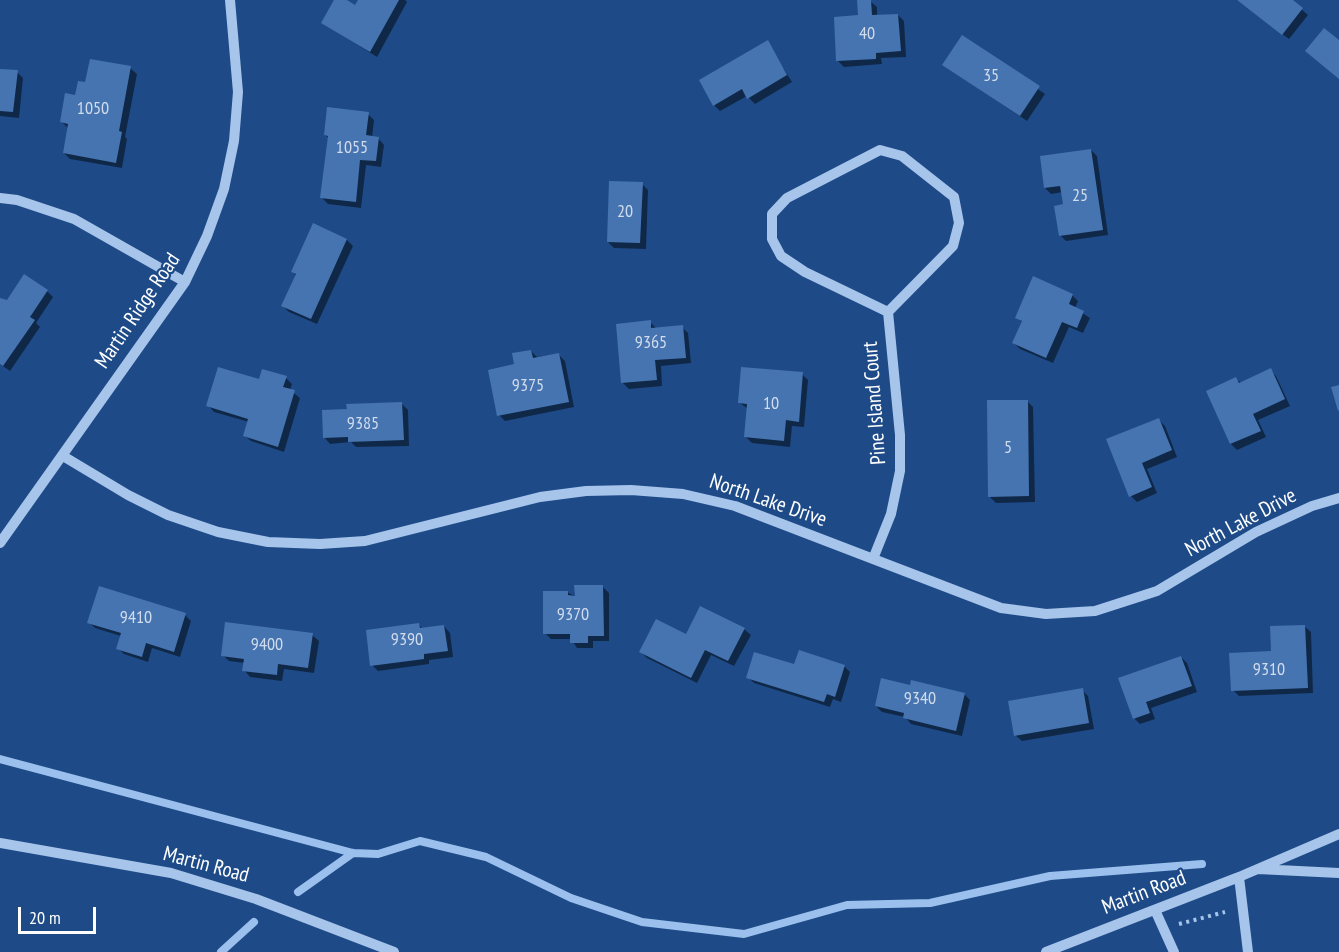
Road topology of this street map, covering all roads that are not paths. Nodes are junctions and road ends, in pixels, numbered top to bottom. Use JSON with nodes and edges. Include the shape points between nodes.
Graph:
{"nodes":[{"id":1,"x":230,"y":0,"type":"edge"},
{"id":2,"x":0,"y":198,"type":"edge"},
{"id":3,"x":185,"y":282,"type":"junction"},
{"id":4,"x":888,"y":312,"type":"junction"},
{"id":5,"x":63,"y":456,"type":"junction"},
{"id":6,"x":1339,"y":498,"type":"edge"},
{"id":7,"x":0,"y":543,"type":"edge"},
{"id":8,"x":873,"y":559,"type":"junction"},
{"id":9,"x":1339,"y":834,"type":"edge"},
{"id":10,"x":0,"y":843,"type":"edge"},
{"id":11,"x":1254,"y":869,"type":"junction"},
{"id":12,"x":1339,"y":873,"type":"edge"},
{"id":13,"x":1239,"y":878,"type":"junction"},
{"id":14,"x":1155,"y":910,"type":"junction"},
{"id":15,"x":394,"y":952,"type":"edge"},
{"id":16,"x":1046,"y":952,"type":"edge"},
{"id":17,"x":1174,"y":952,"type":"edge"},
{"id":18,"x":1248,"y":952,"type":"edge"}],
"edges":[{"from":1,"to":3,"type":"street","name":"Martin Ridge Road","via":[[238,92],[234,141],[220,200]]},
{"from":2,"to":3,"type":"street","via":[[74,219]]},
{"from":3,"to":5,"type":"street","name":"Martin Ridge Road"},
{"from":4,"to":4,"type":"street","name":"Pine Island Court","via":[[805,272],[781,256],[772,238],[772,214],[787,198],[880,150],[902,156],[954,197],[959,223],[953,246]]},
{"from":4,"to":8,"type":"street","name":"Pine Island Court","via":[[900,471],[891,514]]},
{"from":5,"to":7,"type":"street","name":"Martin Ridge Road"},
{"from":5,"to":8,"type":"street","name":"North Lake Drive","via":[[168,515],[218,532],[268,542],[365,541],[540,497],[631,490],[683,494],[735,506]]},
{"from":6,"to":8,"type":"street","name":"North Lake Drive","via":[[1256,532],[1157,591],[1095,611],[1046,614],[1001,608]]},
{"from":9,"to":11,"type":"street","name":"Martin Road"},
{"from":10,"to":15,"type":"street","name":"Martin Road","via":[[171,873],[256,899]]},
{"from":11,"to":12,"type":"street"},
{"from":11,"to":13,"type":"street","name":"Martin Road"},
{"from":13,"to":14,"type":"street","name":"Martin Road"},
{"from":13,"to":18,"type":"street"},
{"from":14,"to":16,"type":"street","name":"Martin Road"},
{"from":14,"to":17,"type":"street"}]}
